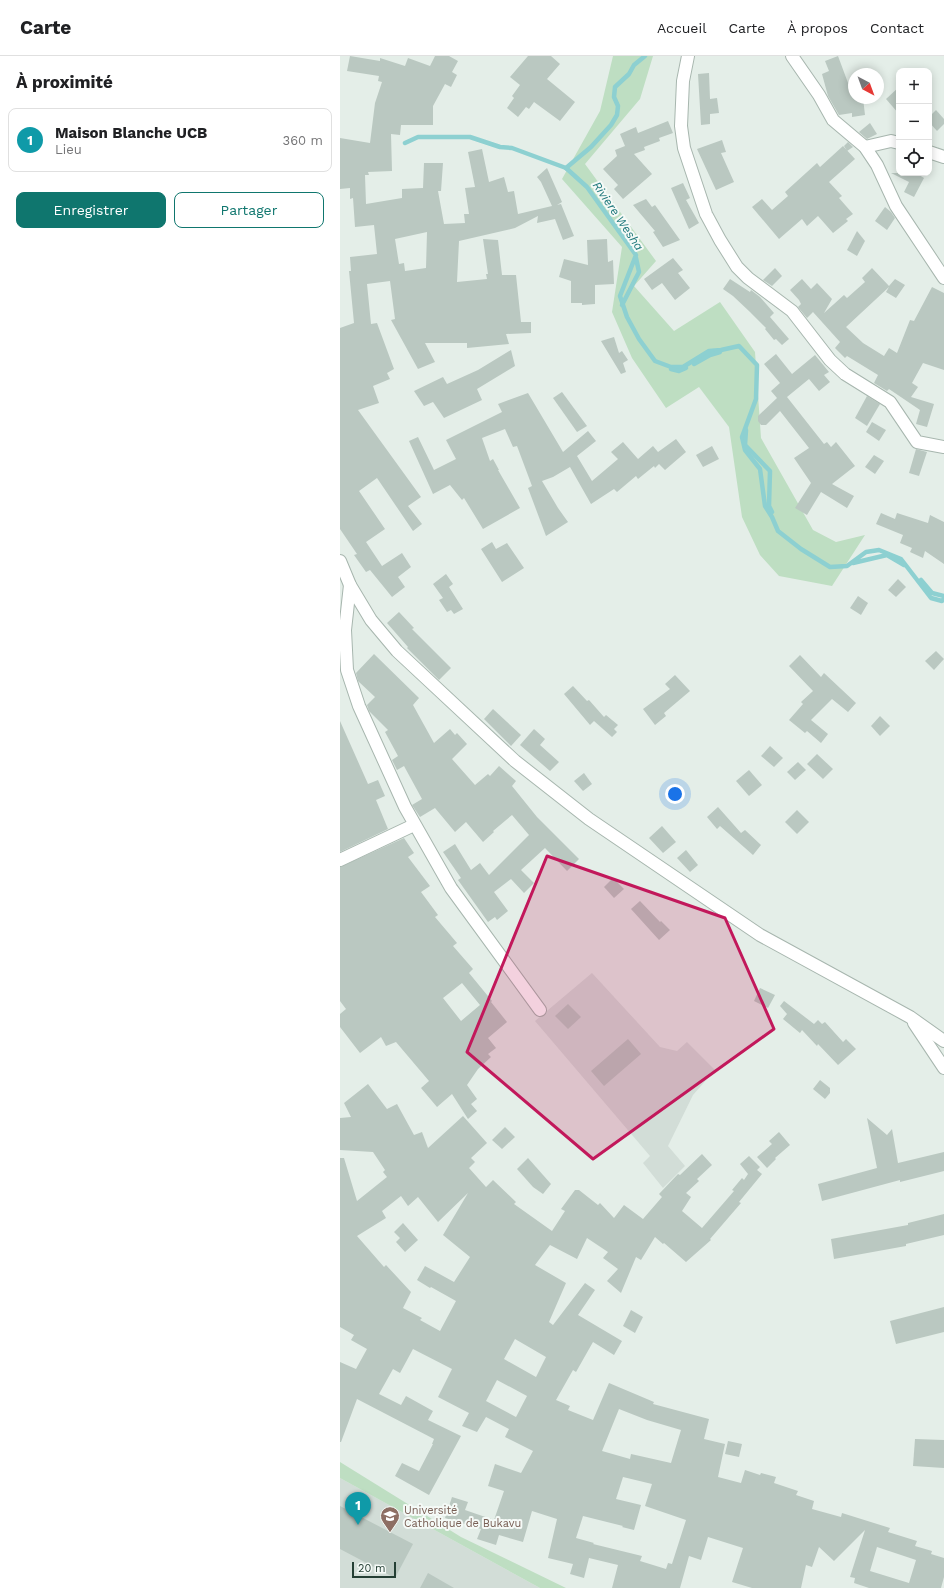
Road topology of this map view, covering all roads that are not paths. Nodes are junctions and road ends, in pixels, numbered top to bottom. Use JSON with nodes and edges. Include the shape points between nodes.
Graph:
{"nodes":[{"id":1,"x":688,"y":56,"type":"edge"},
{"id":2,"x":792,"y":56,"type":"edge"},
{"id":3,"x":896,"y":142,"type":"edge"},
{"id":4,"x":865,"y":147,"type":"junction"},
{"id":5,"x":932,"y":153,"type":"edge"},
{"id":6,"x":944,"y":157,"type":"edge"},
{"id":7,"x":944,"y":278,"type":"edge"},
{"id":8,"x":944,"y":447,"type":"edge"},
{"id":9,"x":340,"y":561,"type":"edge"},
{"id":10,"x":350,"y":585,"type":"junction"},
{"id":11,"x":414,"y":825,"type":"junction"},
{"id":12,"x":340,"y":860,"type":"edge"},
{"id":13,"x":540,"y":1010,"type":"dead end"},
{"id":14,"x":910,"y":1017,"type":"junction"},
{"id":15,"x":944,"y":1041,"type":"edge"},
{"id":16,"x":944,"y":1068,"type":"edge"}],
"edges":[{"from":1,"to":8,"type":"street","via":[[683,80],[680,126],[684,148],[706,214],[737,267],[792,311],[830,360],[845,374],[890,402],[917,442]]},
{"from":2,"to":4,"type":"street","via":[[833,120]]},
{"from":3,"to":4,"type":"street"},
{"from":4,"to":7,"type":"street","via":[[877,165],[896,206]]},
{"from":5,"to":6,"type":"street"},
{"from":9,"to":10,"type":"street"},
{"from":10,"to":11,"type":"street","via":[[345,630],[347,670],[359,706]]},
{"from":10,"to":14,"type":"street","via":[[371,620],[397,650],[515,761],[589,819],[760,935]]},
{"from":11,"to":12,"type":"street"},
{"from":11,"to":13,"type":"street","via":[[451,888]]},
{"from":14,"to":15,"type":"street"},
{"from":14,"to":16,"type":"street"}]}
